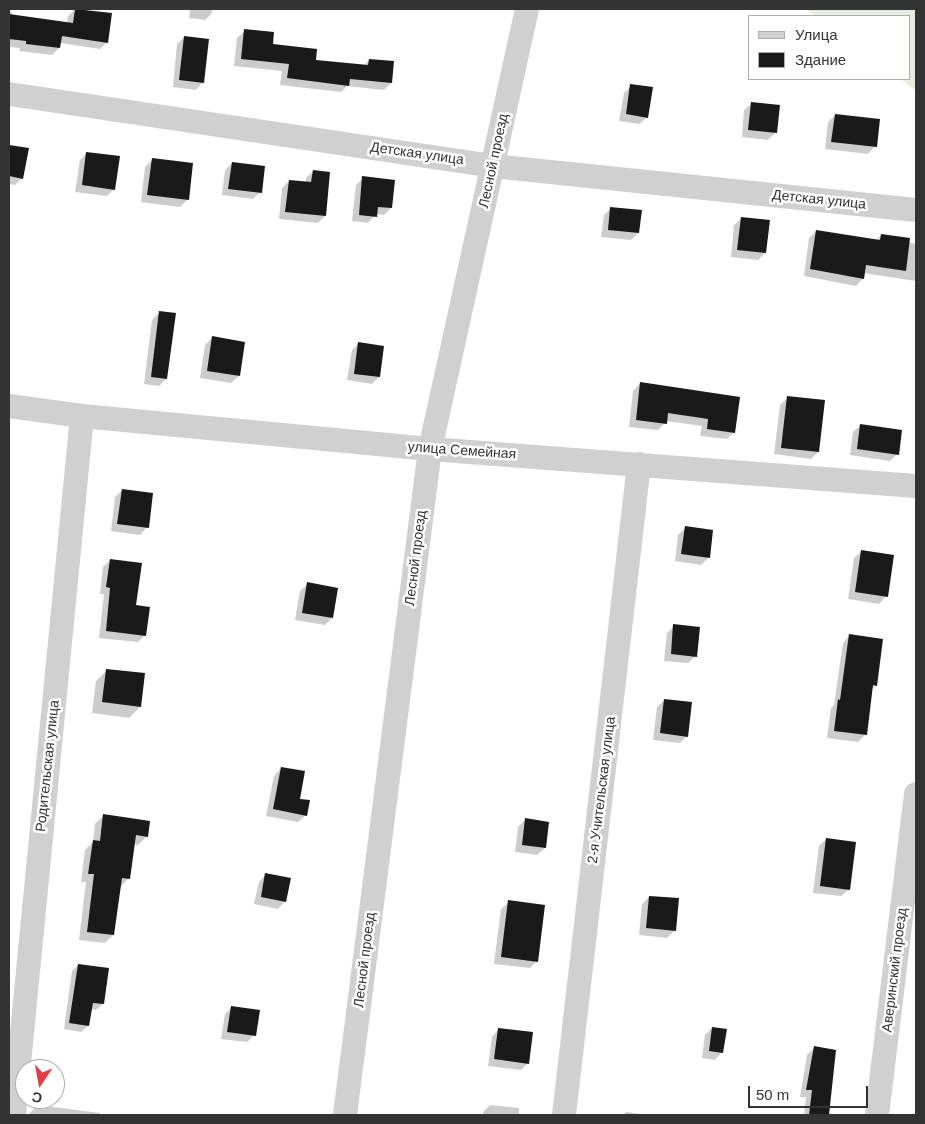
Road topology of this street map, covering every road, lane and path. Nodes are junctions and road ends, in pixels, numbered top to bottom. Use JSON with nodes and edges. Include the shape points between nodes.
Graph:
{"nodes":[{"id":1,"x":527,"y":9,"type":"edge"},
{"id":2,"x":9,"y":94,"type":"edge"},
{"id":3,"x":493,"y":166,"type":"junction"},
{"id":4,"x":916,"y":210,"type":"edge"},
{"id":5,"x":9,"y":406,"type":"edge"},
{"id":6,"x":82,"y":416,"type":"junction"},
{"id":7,"x":430,"y":450,"type":"junction"},
{"id":8,"x":639,"y":464,"type":"junction"},
{"id":9,"x":916,"y":486,"type":"edge"},
{"id":10,"x":916,"y":794,"type":"edge"},
{"id":11,"x":14,"y":1115,"type":"edge"},
{"id":12,"x":345,"y":1115,"type":"edge"},
{"id":13,"x":564,"y":1115,"type":"edge"},
{"id":14,"x":877,"y":1115,"type":"edge"}],
"edges":[{"from":1,"to":3,"type":"street","name":"Лесной проезд"},
{"from":2,"to":3,"type":"street","name":"Детская улица"},
{"from":3,"to":4,"type":"street","name":"Детская улица"},
{"from":3,"to":7,"type":"street","name":"Лесной проезд"},
{"from":5,"to":6,"type":"street","name":"улица Семейная"},
{"from":6,"to":7,"type":"street","name":"улица Семейная"},
{"from":6,"to":11,"type":"street","name":"Родительская улица"},
{"from":7,"to":8,"type":"street","name":"улица Семейная"},
{"from":7,"to":12,"type":"street","name":"Лесной проезд"},
{"from":8,"to":9,"type":"street","name":"улица Семейная"},
{"from":8,"to":13,"type":"street","name":"2-я Учительская улица"},
{"from":10,"to":14,"type":"street","name":"Аверинский проезд"}]}
